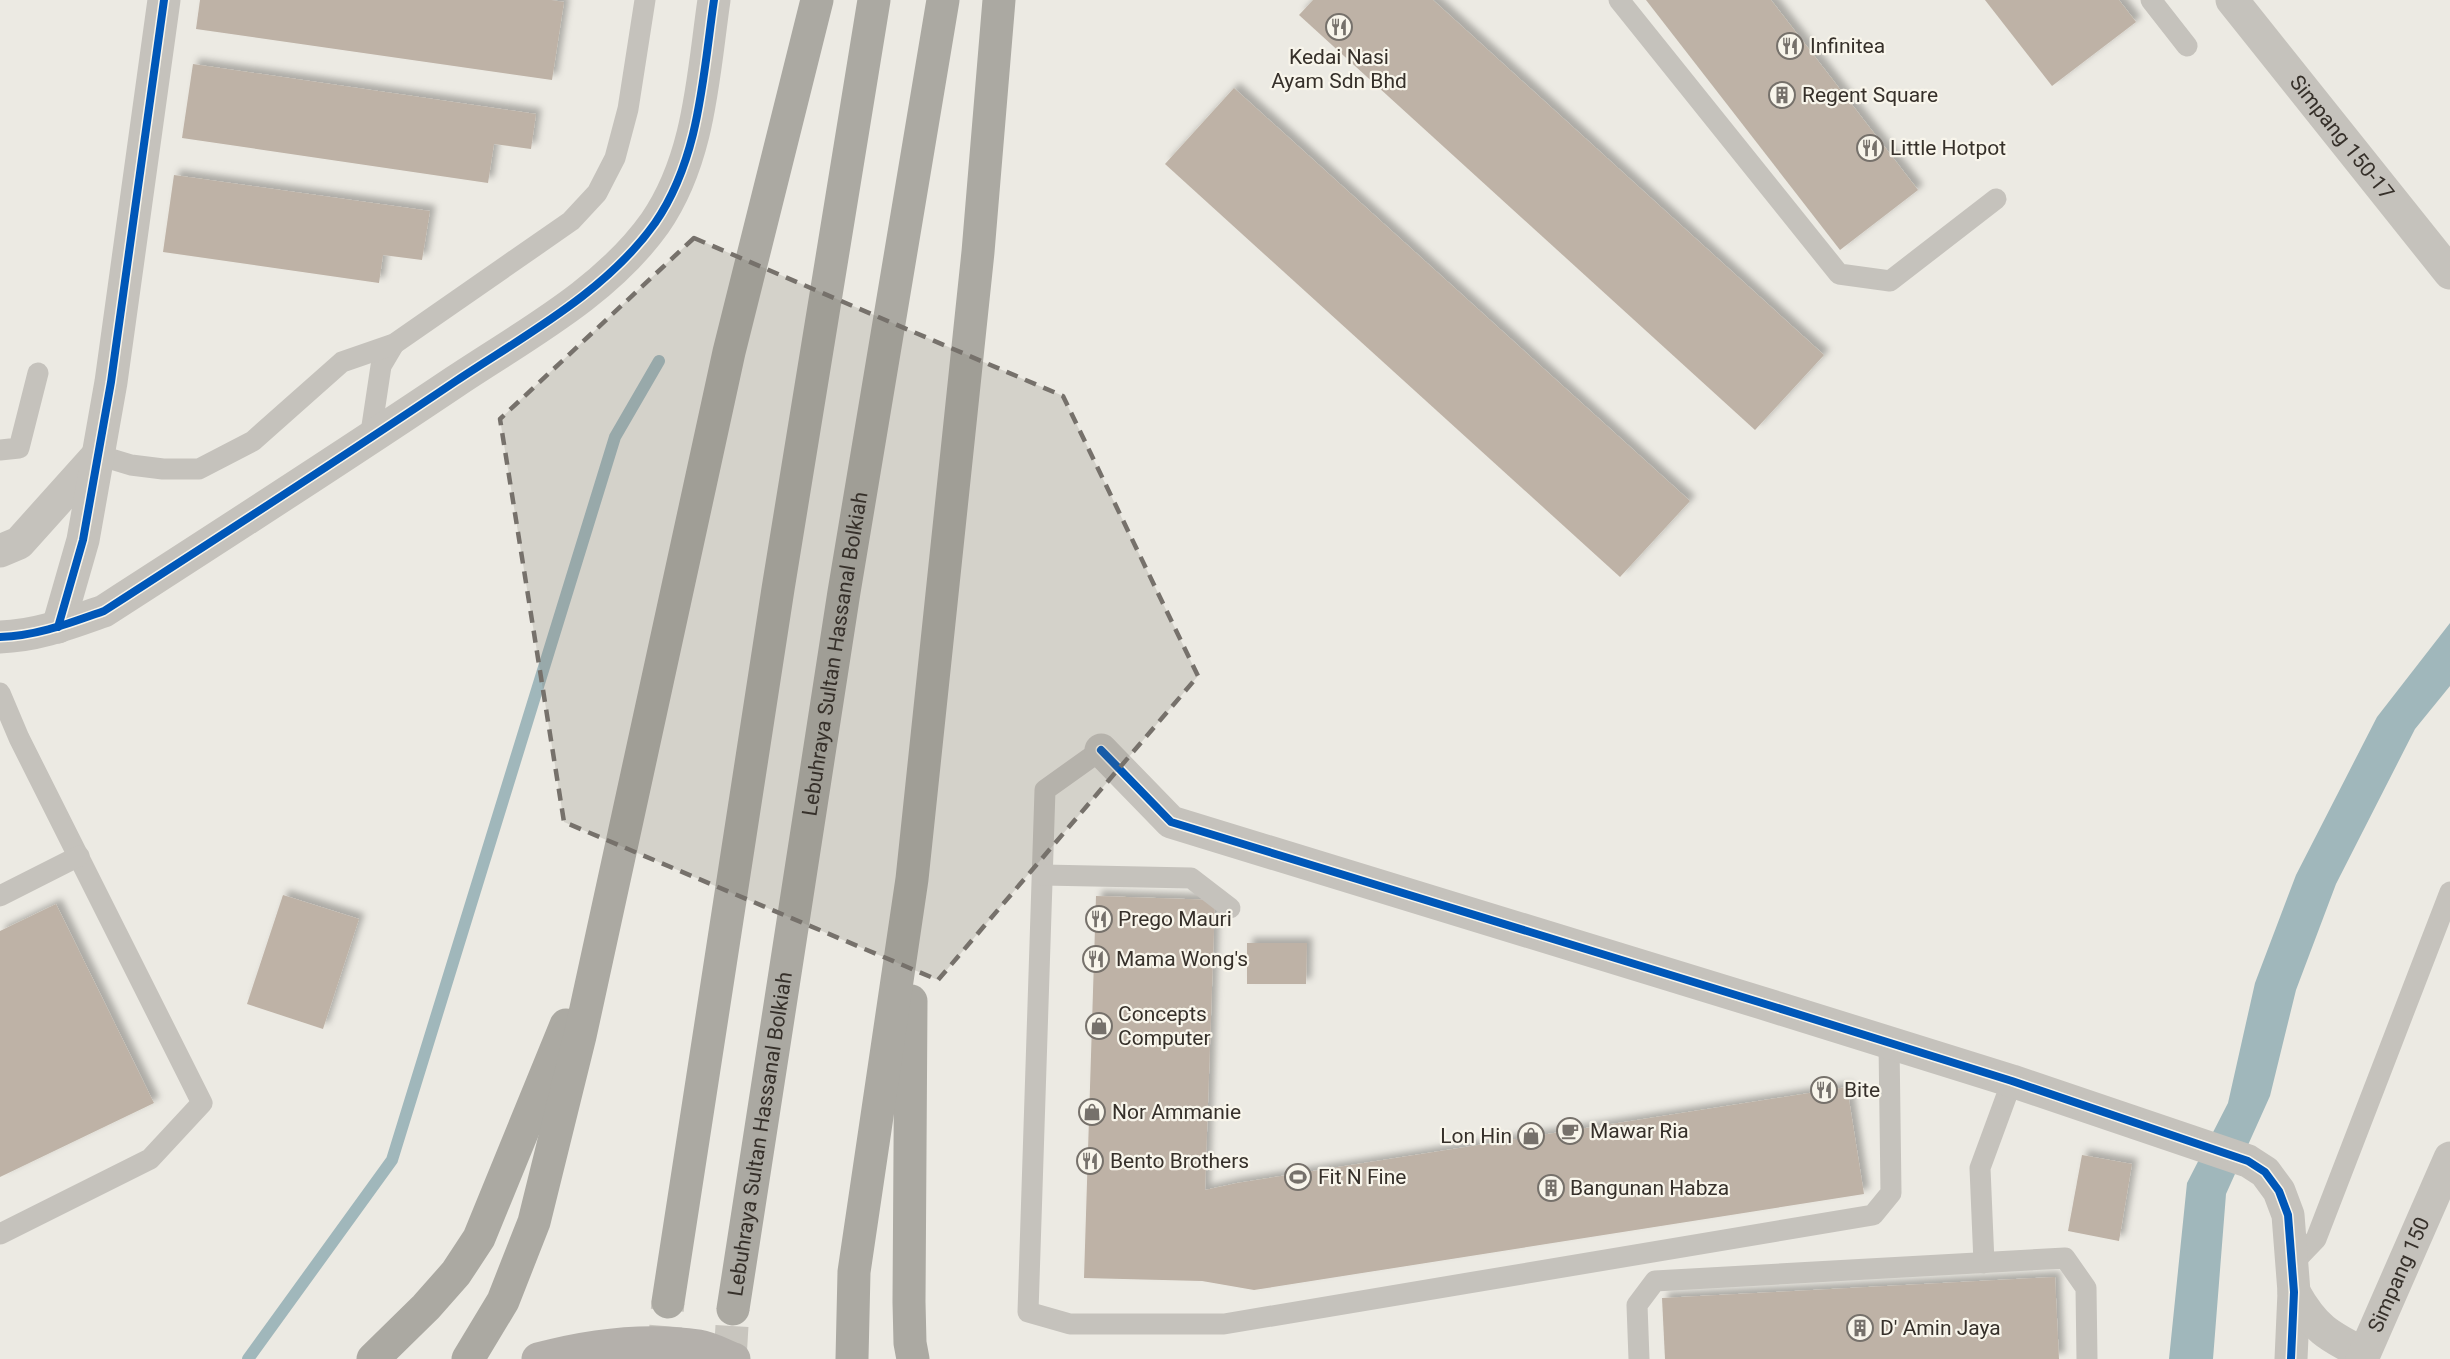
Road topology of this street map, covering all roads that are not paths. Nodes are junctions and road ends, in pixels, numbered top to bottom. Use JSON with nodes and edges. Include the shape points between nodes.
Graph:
{"nodes":[{"id":1,"x":164,"y":0,"type":"edge"},
{"id":2,"x":645,"y":0,"type":"edge"},
{"id":3,"x":714,"y":0,"type":"edge"},
{"id":4,"x":817,"y":0,"type":"edge"},
{"id":5,"x":874,"y":0,"type":"edge"},
{"id":6,"x":943,"y":0,"type":"edge"},
{"id":7,"x":999,"y":0,"type":"edge"},
{"id":8,"x":1619,"y":0,"type":"edge"},
{"id":9,"x":2151,"y":0,"type":"edge"},
{"id":10,"x":2232,"y":0,"type":"edge"},
{"id":11,"x":2187,"y":46,"type":"dead end"},
{"id":12,"x":1996,"y":199,"type":"dead end"},
{"id":13,"x":2450,"y":273,"type":"edge"},
{"id":14,"x":394,"y":344,"type":"junction"},
{"id":15,"x":38,"y":373,"type":"dead end"},
{"id":16,"x":370,"y":439,"type":"junction"},
{"id":17,"x":0,"y":450,"type":"edge"},
{"id":18,"x":98,"y":455,"type":"junction"},
{"id":19,"x":0,"y":551,"type":"edge"},
{"id":20,"x":58,"y":627,"type":"junction"},
{"id":21,"x":0,"y":637,"type":"edge"},
{"id":22,"x":0,"y":693,"type":"edge"},
{"id":23,"x":1101,"y":750,"type":"joint"},
{"id":24,"x":79,"y":856,"type":"junction"},
{"id":25,"x":1043,"y":875,"type":"junction"},
{"id":26,"x":912,"y":879,"type":"junction"},
{"id":27,"x":2450,"y":892,"type":"edge"},
{"id":28,"x":0,"y":896,"type":"edge"},
{"id":29,"x":1230,"y":908,"type":"dead end"},
{"id":30,"x":601,"y":938,"type":"junction"},
{"id":31,"x":1889,"y":1043,"type":"junction"},
{"id":32,"x":2012,"y":1081,"type":"junction"},
{"id":33,"x":2450,"y":1158,"type":"edge"},
{"id":34,"x":0,"y":1234,"type":"edge"},
{"id":35,"x":1984,"y":1263,"type":"junction"},
{"id":36,"x":2293,"y":1278,"type":"junction"},
{"id":37,"x":668,"y":1302,"type":"tunnel mouth"},
{"id":38,"x":734,"y":1309,"type":"tunnel mouth"},
{"id":39,"x":2363,"y":1357,"type":"edge"},
{"id":40,"x":373,"y":1359,"type":"edge"},
{"id":41,"x":468,"y":1359,"type":"edge"},
{"id":42,"x":537,"y":1359,"type":"edge"},
{"id":43,"x":734,"y":1359,"type":"edge"},
{"id":44,"x":852,"y":1359,"type":"edge"},
{"id":45,"x":913,"y":1359,"type":"edge"},
{"id":46,"x":1639,"y":1359,"type":"edge"},
{"id":47,"x":2087,"y":1359,"type":"edge"},
{"id":48,"x":2291,"y":1359,"type":"edge"}],
"edges":[{"from":1,"to":18,"type":"street"},
{"from":2,"to":14,"type":"lane","via":[[628,109],[615,158],[597,193],[571,221]]},
{"from":3,"to":16,"type":"street","via":[[698,110],[684,169],[655,222],[623,261],[574,302]]},
{"from":4,"to":30,"type":"highway","via":[[729,352]]},
{"from":5,"to":37,"type":"highway"},
{"from":6,"to":38,"type":"highway","name":"Lebuhraya Sultan Hassanal Bolkiah","via":[[844,592]]},
{"from":7,"to":26,"type":"highway","via":[[978,252]]},
{"from":8,"to":12,"type":"lane","via":[[1839,274],[1890,281]]},
{"from":9,"to":11,"type":"lane"},
{"from":10,"to":13,"type":"street","name":"Simpang 150-17"},
{"from":14,"to":16,"type":"lane","via":[[381,366]]},
{"from":14,"to":18,"type":"lane","via":[[342,362],[253,441],[199,469],[131,465]]},
{"from":15,"to":17,"type":"lane","via":[[19,448]]},
{"from":16,"to":20,"type":"street","via":[[104,611]]},
{"from":18,"to":19,"type":"street","via":[[19,543]]},
{"from":18,"to":20,"type":"street","via":[[83,540]]},
{"from":20,"to":21,"type":"street"},
{"from":22,"to":24,"type":"lane"},
{"from":23,"to":25,"type":"lane","via":[[1045,790]]},
{"from":23,"to":31,"type":"street","via":[[1171,822]]},
{"from":24,"to":28,"type":"lane"},
{"from":24,"to":34,"type":"lane","via":[[202,1103],[150,1159]]},
{"from":25,"to":29,"type":"lane","via":[[1191,878]]},
{"from":25,"to":31,"type":"lane","via":[[1028,1312],[1070,1324],[1224,1324],[1873,1215],[1891,1193]]},
{"from":26,"to":44,"type":"highway","via":[[854,1272]]},
{"from":26,"to":45,"type":"highway","via":[[909,1302]]},
{"from":27,"to":36,"type":"lane","via":[[2316,1239]]},
{"from":30,"to":40,"type":"highway","via":[[479,1238],[456,1273]]},
{"from":30,"to":41,"type":"highway","via":[[534,1222],[503,1301]]},
{"from":31,"to":32,"type":"street"},
{"from":32,"to":35,"type":"lane","via":[[1980,1168]]},
{"from":32,"to":36,"type":"street","via":[[2248,1161],[2265,1172],[2279,1191],[2288,1215]]},
{"from":33,"to":39,"type":"street","name":"Simpang 150"},
{"from":35,"to":46,"type":"lane","via":[[1655,1281],[1637,1305]]},
{"from":35,"to":47,"type":"lane","via":[[2065,1258],[2086,1288]]},
{"from":36,"to":39,"type":"street","via":[[2307,1315],[2329,1336]]},
{"from":36,"to":48,"type":"street"},
{"from":42,"to":43,"type":"main road","via":[[571,1350],[636,1342],[701,1347]]}]}
